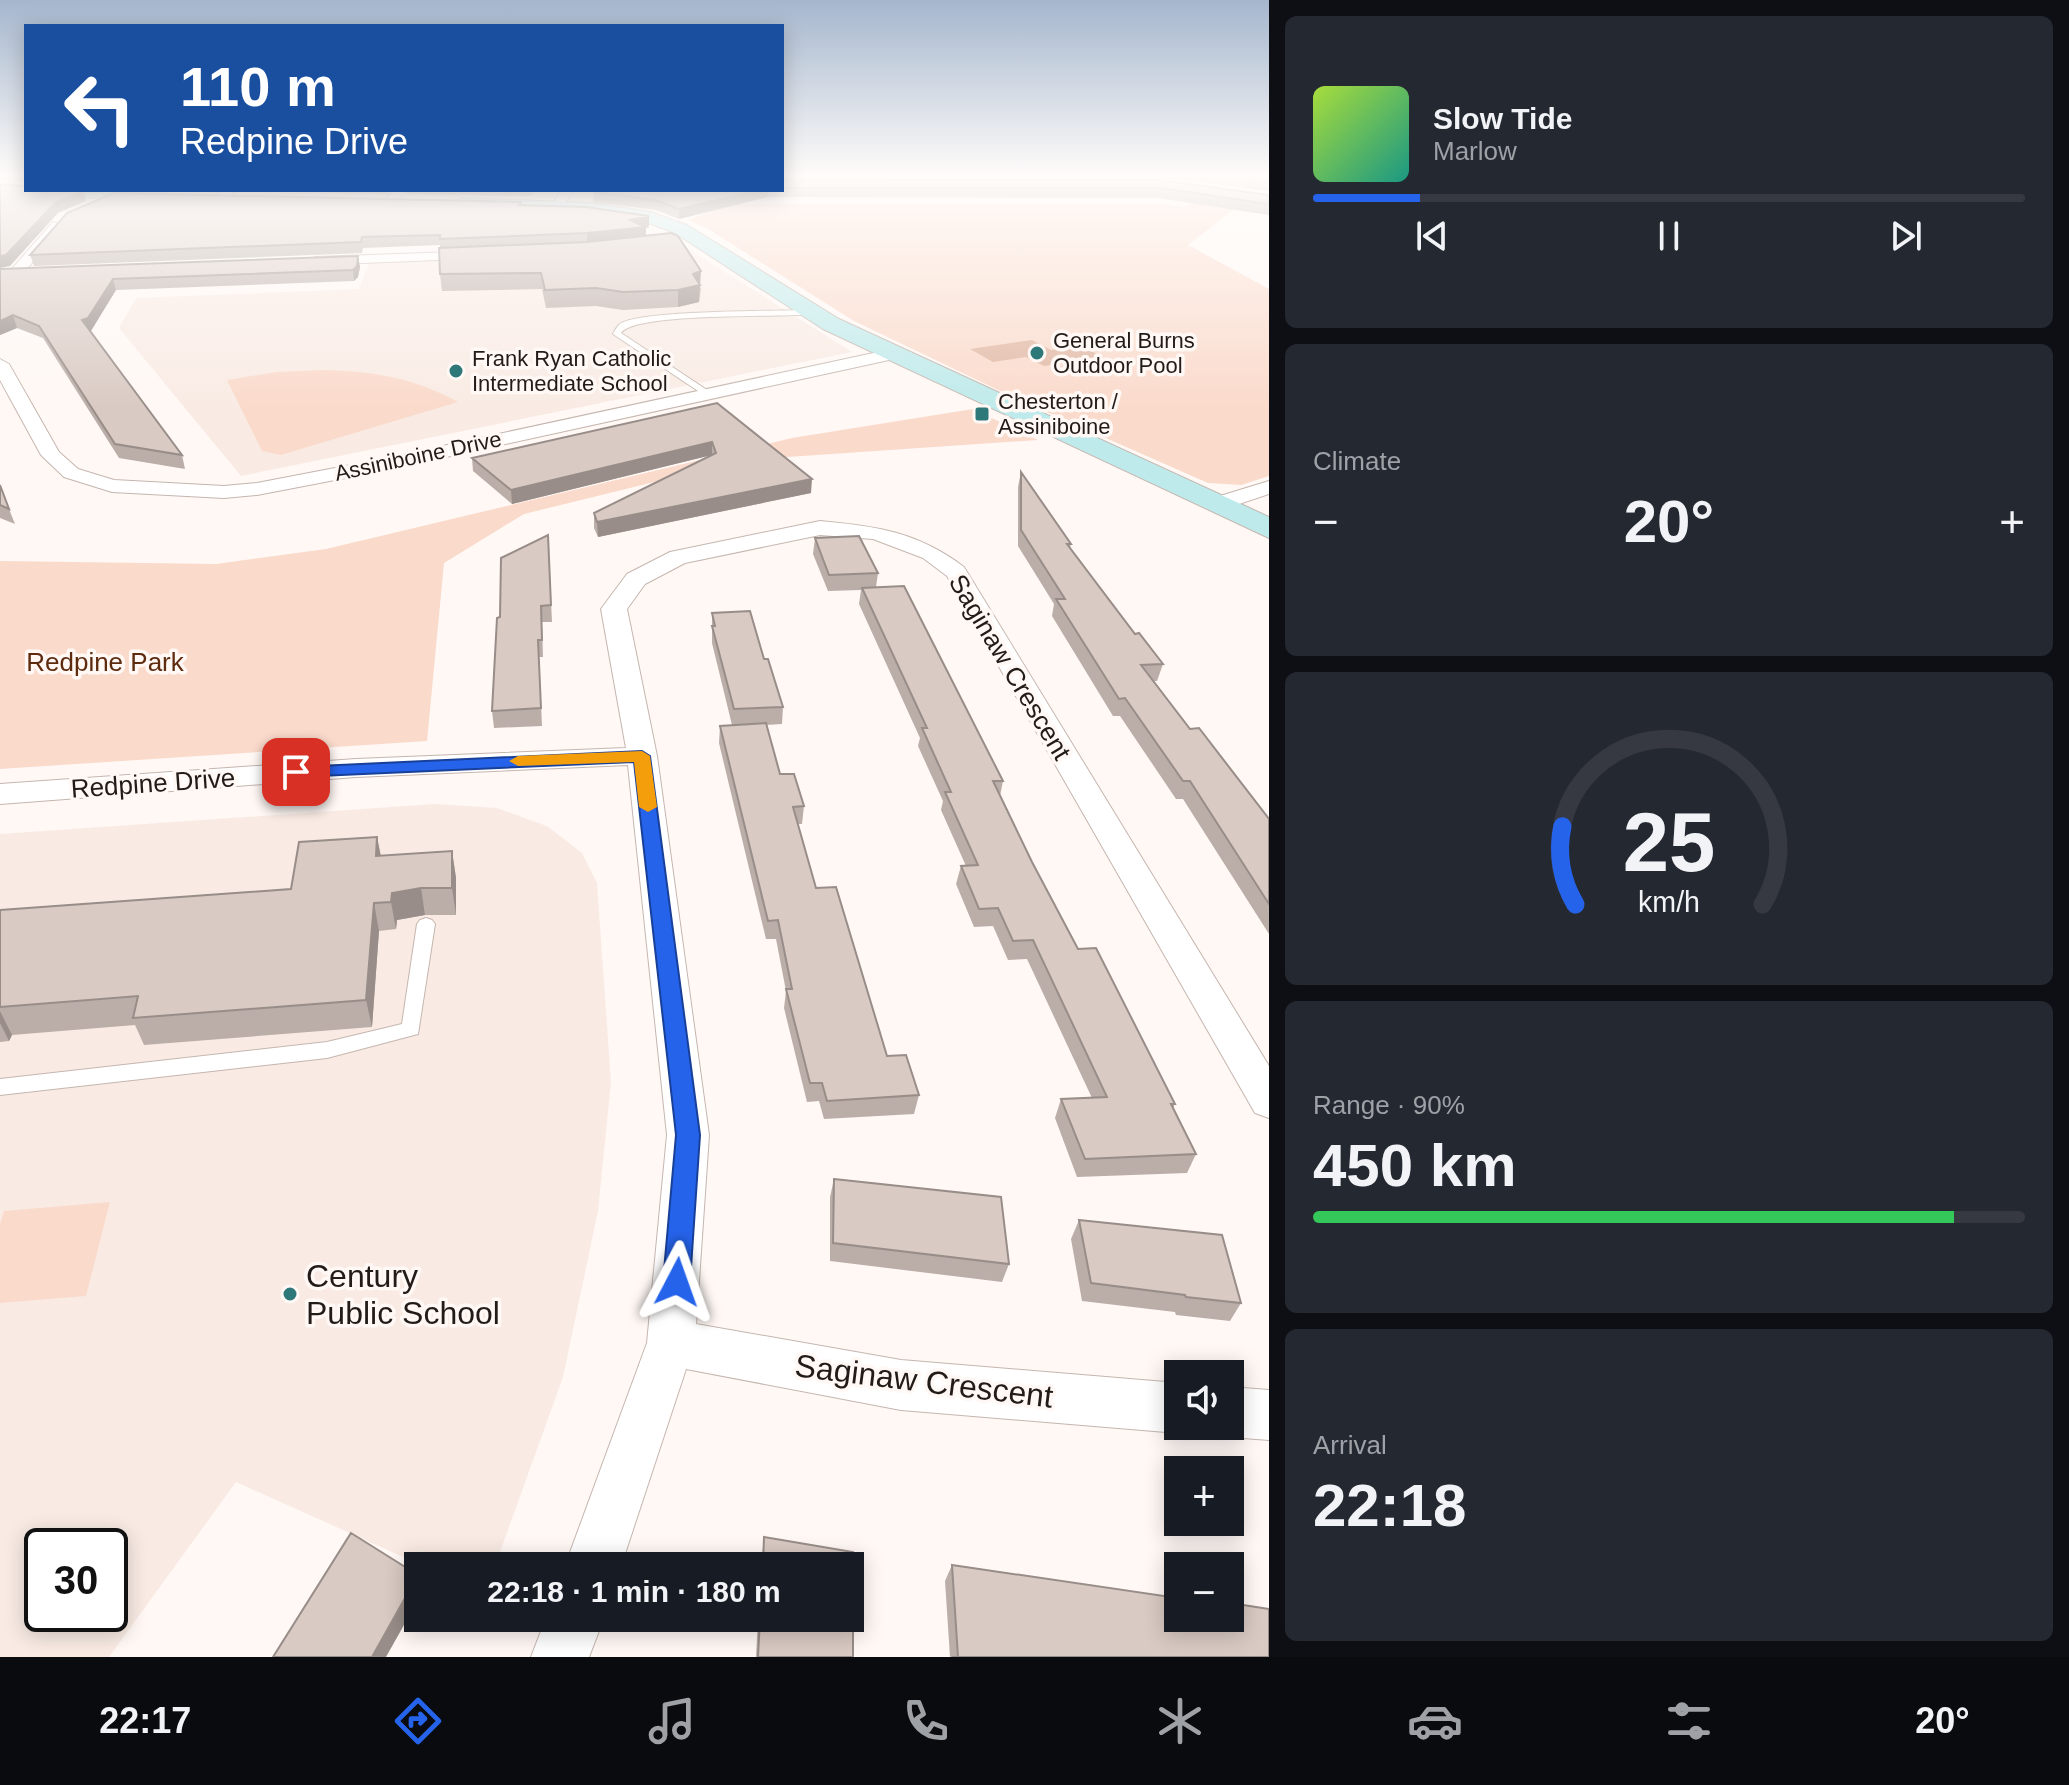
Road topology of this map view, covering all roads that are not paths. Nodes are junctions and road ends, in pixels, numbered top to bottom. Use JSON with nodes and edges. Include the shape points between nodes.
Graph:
{"nodes":[{"id":1,"x":32,"y":254,"type":"edge"},
{"id":2,"x":487,"y":254,"type":"edge"},
{"id":3,"x":721,"y":254,"type":"edge"},
{"id":4,"x":293,"y":261,"type":"edge"},
{"id":5,"x":15,"y":274,"type":"edge"},
{"id":6,"x":809,"y":312,"type":"junction"},
{"id":7,"x":892,"y":354,"type":"junction"},
{"id":8,"x":0,"y":364,"type":"edge"},
{"id":9,"x":707,"y":394,"type":"junction"},
{"id":10,"x":1269,"y":487,"type":"edge"},
{"id":11,"x":1215,"y":505,"type":"junction"},
{"id":12,"x":1269,"y":529,"type":"edge"},
{"id":13,"x":642,"y":756,"type":"junction"},
{"id":14,"x":0,"y":794,"type":"edge"},
{"id":15,"x":426,"y":924,"type":"dead end"},
{"id":16,"x":0,"y":1087,"type":"edge"},
{"id":17,"x":1269,"y":1101,"type":"edge"},
{"id":18,"x":671,"y":1343,"type":"junction"},
{"id":19,"x":1164,"y":1407,"type":"edge"},
{"id":20,"x":1244,"y":1413,"type":"edge"},
{"id":21,"x":1269,"y":1415,"type":"edge"},
{"id":22,"x":598,"y":1552,"type":"edge"},
{"id":23,"x":570,"y":1632,"type":"edge"},
{"id":24,"x":560,"y":1657,"type":"edge"}],
"edges":[{"from":1,"to":5,"type":"street"},
{"from":2,"to":4,"type":"street"},
{"from":3,"to":6,"type":"street"},
{"from":6,"to":7,"type":"street"},
{"from":6,"to":9,"type":"lane","via":[[668,317],[622,326],[617,334]]},
{"from":7,"to":9,"type":"street","name":"Assiniboine Drive"},
{"from":7,"to":11,"type":"street"},
{"from":8,"to":9,"type":"street","name":"Assiniboine Drive","via":[[51,455],[71,473],[112,486],[163,491],[257,489]]},
{"from":10,"to":11,"type":"street"},
{"from":11,"to":12,"type":"street"},
{"from":13,"to":14,"type":"street","name":"Redpine Drive","via":[[356,768]]},
{"from":13,"to":17,"type":"street","name":"Saginaw Crescent","via":[[614,609],[636,579],[678,557],[820,528],[877,533],[931,553],[956,572]]},
{"from":13,"to":18,"type":"street","name":"Saginaw Crescent","via":[[688,1135]]},
{"from":15,"to":16,"type":"lane","via":[[411,1029],[327,1050]]},
{"from":18,"to":19,"type":"street","name":"Saginaw Crescent","via":[[901,1385]]},
{"from":18,"to":22,"type":"street","name":"Saginaw Crescent"},
{"from":20,"to":21,"type":"street"},
{"from":23,"to":24,"type":"street"}]}
